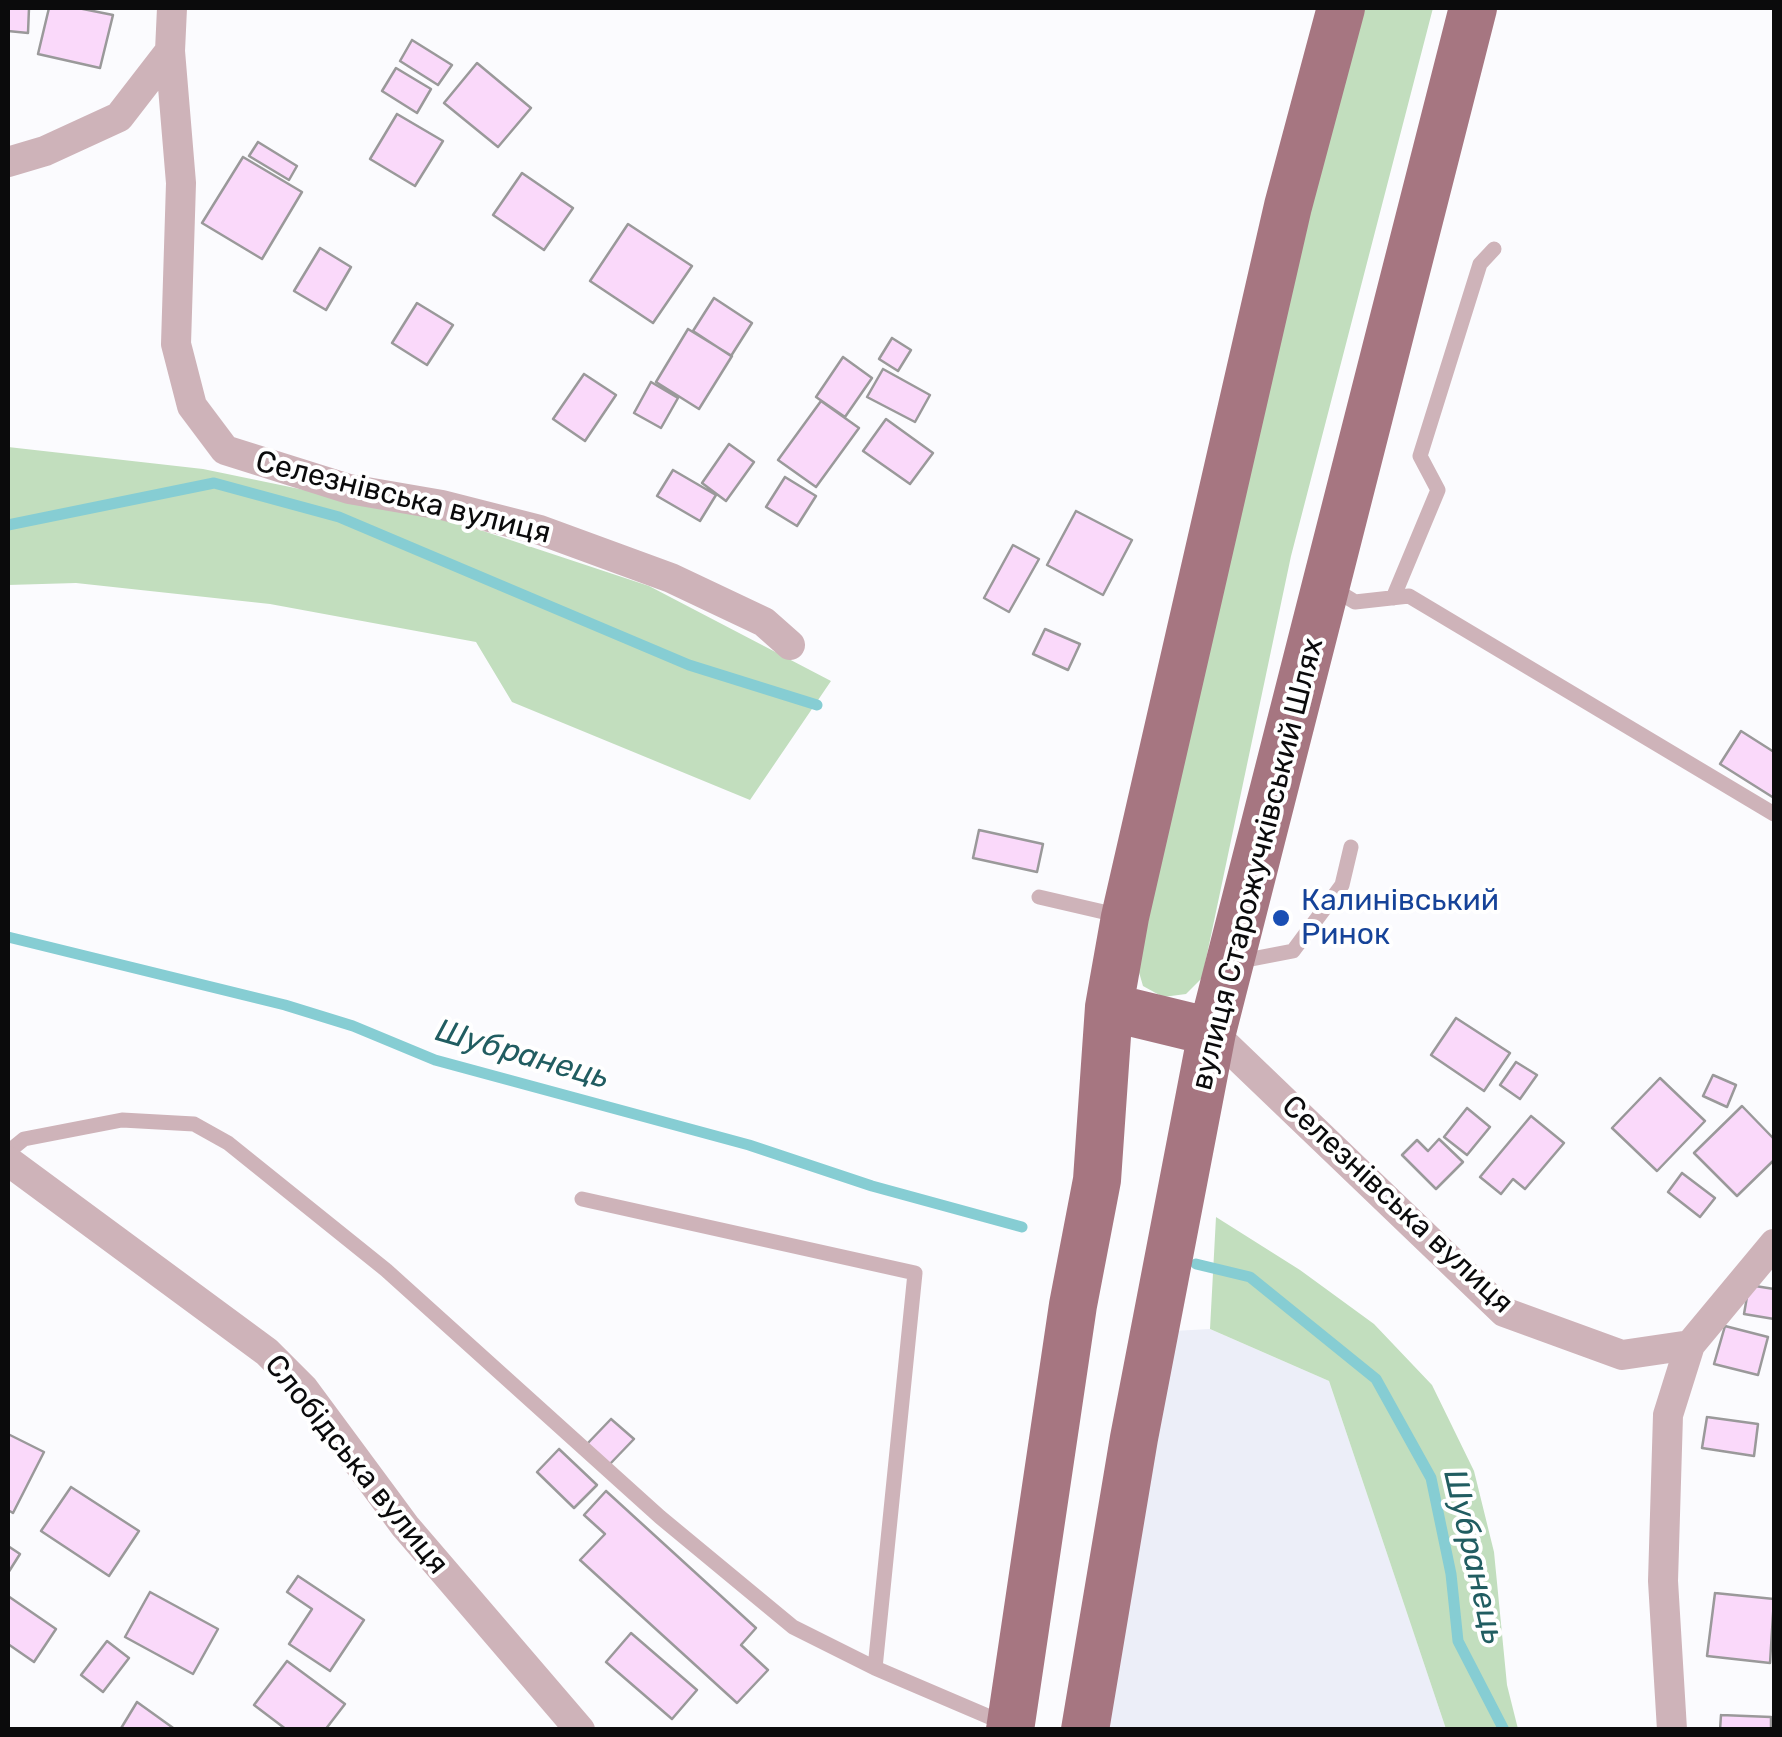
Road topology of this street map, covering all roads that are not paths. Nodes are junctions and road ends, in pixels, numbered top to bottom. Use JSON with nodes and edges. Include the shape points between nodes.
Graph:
{"nodes":[{"id":1,"x":172,"y":8,"type":"edge"},
{"id":2,"x":1341,"y":8,"type":"edge"},
{"id":3,"x":1473,"y":8,"type":"edge"},
{"id":4,"x":170,"y":51,"type":"junction"},
{"id":5,"x":8,"y":162,"type":"edge"},
{"id":6,"x":1494,"y":249,"type":"dead end"},
{"id":7,"x":1328,"y":586,"type":"junction"},
{"id":8,"x":1394,"y":598,"type":"junction"},
{"id":9,"x":790,"y":645,"type":"dead end"},
{"id":10,"x":1774,"y":814,"type":"edge"},
{"id":11,"x":1351,"y":847,"type":"dead end"},
{"id":12,"x":1038,"y":897,"type":"dead end"},
{"id":13,"x":1125,"y":917,"type":"junction"},
{"id":14,"x":1232,"y":962,"type":"junction"},
{"id":15,"x":1108,"y":1007,"type":"junction"},
{"id":16,"x":1212,"y":1032,"type":"junction"},
{"id":17,"x":8,"y":1152,"type":"edge"},
{"id":18,"x":8,"y":1161,"type":"edge"},
{"id":19,"x":582,"y":1199,"type":"dead end"},
{"id":20,"x":1774,"y":1244,"type":"edge"},
{"id":21,"x":1690,"y":1345,"type":"junction"},
{"id":22,"x":875,"y":1668,"type":"junction"},
{"id":23,"x":1025,"y":1728,"type":"edge"},
{"id":24,"x":580,"y":1730,"type":"edge"},
{"id":25,"x":1085,"y":1730,"type":"edge"},
{"id":26,"x":1672,"y":1730,"type":"edge"}],
"edges":[{"from":1,"to":4,"type":"street","name":"Селезнівська вулиця"},
{"from":2,"to":13,"type":"main road","via":[[1288,206]]},
{"from":3,"to":7,"type":"main road","name":"вулиця Старожучківський Шлях"},
{"from":4,"to":5,"type":"street","via":[[118,117]]},
{"from":4,"to":9,"type":"street","name":"Селезнівська вулиця","via":[[180,183],[176,344],[192,406],[225,450],[349,489],[540,530],[671,578],[764,622]]},
{"from":6,"to":8,"type":"lane","via":[[1480,264],[1420,456],[1438,490]]},
{"from":7,"to":8,"type":"lane","via":[[1354,602]]},
{"from":7,"to":14,"type":"main road","name":"вулиця Старожучківський Шлях"},
{"from":8,"to":10,"type":"lane","via":[[1409,596]]},
{"from":11,"to":14,"type":"lane","via":[[1342,885],[1293,952]]},
{"from":12,"to":13,"type":"lane"},
{"from":13,"to":15,"type":"main road"},
{"from":14,"to":16,"type":"main road","name":"вулиця Старожучківський Шлях"},
{"from":15,"to":16,"type":"main road"},
{"from":15,"to":23,"type":"main road","via":[[1098,1180],[1073,1305]]},
{"from":16,"to":21,"type":"street","name":"Селезнівська вулиця","via":[[1504,1312],[1622,1356]]},
{"from":16,"to":25,"type":"main road","name":"вулиця Старожучківський Шлях"},
{"from":17,"to":22,"type":"lane","via":[[24,1138],[122,1120],[194,1124],[228,1143],[386,1270],[660,1517],[793,1626]]},
{"from":18,"to":24,"type":"street","name":"Слобідська вулиця","via":[[267,1352]]},
{"from":19,"to":22,"type":"lane","via":[[916,1273]]},
{"from":20,"to":21,"type":"street"},
{"from":21,"to":26,"type":"street","via":[[1668,1415],[1663,1581]]},
{"from":22,"to":23,"type":"lane"}]}
